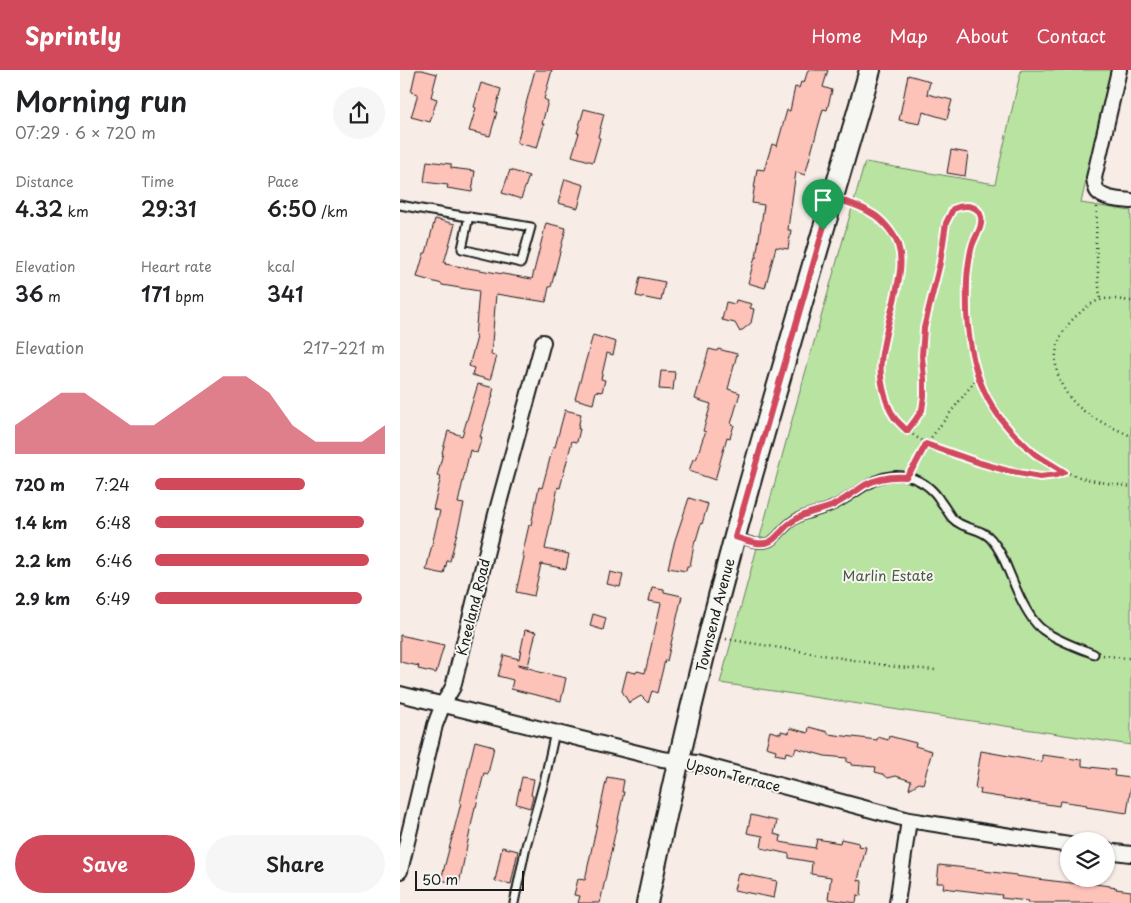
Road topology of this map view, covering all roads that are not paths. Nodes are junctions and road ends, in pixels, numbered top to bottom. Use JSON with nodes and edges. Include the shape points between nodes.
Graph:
{"nodes":[{"id":1,"x":870,"y":70,"type":"edge"},
{"id":2,"x":1119,"y":70,"type":"edge"},
{"id":3,"x":1131,"y":201,"type":"edge"},
{"id":4,"x":400,"y":205,"type":"edge"},
{"id":5,"x":469,"y":216,"type":"junction"},
{"id":6,"x":543,"y":342,"type":"dead end"},
{"id":7,"x":735,"y":537,"type":"junction"},
{"id":8,"x":1094,"y":654,"type":"road end"},
{"id":9,"x":400,"y":694,"type":"edge"},
{"id":10,"x":443,"y":704,"type":"junction"},
{"id":11,"x":555,"y":732,"type":"junction"},
{"id":12,"x":679,"y":761,"type":"junction"},
{"id":13,"x":909,"y":820,"type":"junction"},
{"id":14,"x":1060,"y":844,"type":"edge"},
{"id":15,"x":1115,"y":852,"type":"edge"},
{"id":16,"x":1131,"y":854,"type":"edge"},
{"id":17,"x":400,"y":871,"type":"edge"},
{"id":18,"x":514,"y":903,"type":"edge"},
{"id":19,"x":647,"y":903,"type":"edge"},
{"id":20,"x":896,"y":903,"type":"edge"}],
"edges":[{"from":1,"to":7,"type":"main road","name":"Townsend Avenue"},
{"from":2,"to":3,"type":"street","via":[[1094,178],[1097,190],[1109,197]]},
{"from":4,"to":5,"type":"lane"},
{"from":5,"to":5,"type":"lane","via":[[531,227],[521,263],[462,249]]},
{"from":6,"to":10,"type":"street","name":"Kneeland Road","via":[[453,687]]},
{"from":7,"to":8,"type":"lane","via":[[769,542],[796,519],[830,507],[866,484],[895,476],[917,480],[931,489],[957,523],[989,536],[1001,551],[1030,615],[1042,629]]},
{"from":7,"to":12,"type":"main road","name":"Townsend Avenue"},
{"from":9,"to":10,"type":"street","name":"Upson Terrace"},
{"from":10,"to":11,"type":"street","name":"Upson Terrace"},
{"from":10,"to":17,"type":"street","name":"Kneeland Road","via":[[435,725]]},
{"from":11,"to":12,"type":"street","name":"Upson Terrace"},
{"from":11,"to":18,"type":"lane"},
{"from":12,"to":13,"type":"street","name":"Upson Terrace"},
{"from":12,"to":19,"type":"main road","name":"Townsend Avenue"},
{"from":13,"to":14,"type":"street","name":"Upson Terrace"},
{"from":13,"to":20,"type":"street"},
{"from":15,"to":16,"type":"street"}]}
